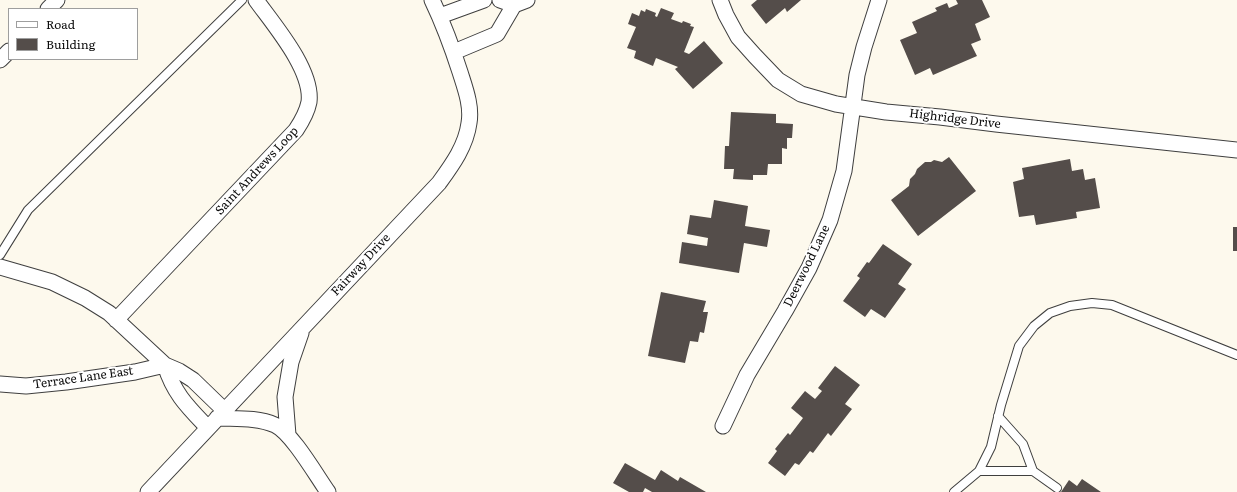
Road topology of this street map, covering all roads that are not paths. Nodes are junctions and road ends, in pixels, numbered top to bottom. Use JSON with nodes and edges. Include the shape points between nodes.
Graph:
{"nodes":[{"id":1,"x":57,"y":0,"type":"edge"},
{"id":2,"x":242,"y":0,"type":"edge"},
{"id":3,"x":256,"y":0,"type":"edge"},
{"id":4,"x":432,"y":0,"type":"edge"},
{"id":5,"x":484,"y":0,"type":"edge"},
{"id":6,"x":720,"y":0,"type":"edge"},
{"id":7,"x":879,"y":0,"type":"edge"},
{"id":8,"x":514,"y":2,"type":"edge"},
{"id":9,"x":49,"y":8,"type":"edge"},
{"id":10,"x":440,"y":16,"type":"junction"},
{"id":11,"x":8,"y":52,"type":"edge"},
{"id":12,"x":454,"y":52,"type":"junction"},
{"id":13,"x":0,"y":60,"type":"edge"},
{"id":14,"x":853,"y":106,"type":"junction"},
{"id":15,"x":1237,"y":150,"type":"edge"},
{"id":16,"x":0,"y":255,"type":"edge"},
{"id":17,"x":0,"y":267,"type":"edge"},
{"id":18,"x":116,"y":320,"type":"junction"},
{"id":19,"x":303,"y":327,"type":"junction"},
{"id":20,"x":1237,"y":355,"type":"edge"},
{"id":21,"x":165,"y":365,"type":"junction"},
{"id":22,"x":0,"y":384,"type":"edge"},
{"id":23,"x":998,"y":416,"type":"junction"},
{"id":24,"x":217,"y":419,"type":"junction"},
{"id":25,"x":723,"y":426,"type":"dead end"},
{"id":26,"x":288,"y":435,"type":"junction"},
{"id":27,"x":979,"y":471,"type":"junction"},
{"id":28,"x":1033,"y":471,"type":"junction"},
{"id":29,"x":1057,"y":488,"type":"dead end"},
{"id":30,"x":148,"y":492,"type":"edge"},
{"id":31,"x":328,"y":492,"type":"edge"},
{"id":32,"x":954,"y":492,"type":"edge"}],
"edges":[{"from":1,"to":9,"type":"street"},
{"from":2,"to":16,"type":"lane","via":[[28,210]]},
{"from":3,"to":18,"type":"street","name":"Saint Andrews Loop","via":[[304,71],[309,102],[305,116],[296,130]]},
{"from":4,"to":10,"type":"street","name":"Fairway Drive"},
{"from":5,"to":10,"type":"street"},
{"from":6,"to":14,"type":"street","name":"Highridge Drive","via":[[738,36],[778,80],[801,94]]},
{"from":7,"to":14,"type":"street","name":"Deerwood Lane","via":[[862,54]]},
{"from":8,"to":12,"type":"street","via":[[497,34]]},
{"from":10,"to":12,"type":"street","name":"Fairway Drive"},
{"from":11,"to":13,"type":"street"},
{"from":12,"to":19,"type":"street","name":"Fairway Drive","via":[[468,98],[470,122],[464,143],[454,162],[439,183]]},
{"from":14,"to":15,"type":"street","name":"Highridge Drive","via":[[886,112]]},
{"from":14,"to":25,"type":"street","name":"Deerwood Lane","via":[[844,171],[830,220],[809,268],[747,375]]},
{"from":17,"to":18,"type":"street","via":[[52,282],[85,298]]},
{"from":18,"to":21,"type":"street"},
{"from":19,"to":24,"type":"street","name":"Fairway Drive"},
{"from":19,"to":26,"type":"street","via":[[291,362],[285,397]]},
{"from":20,"to":23,"type":"lane","via":[[1112,305],[1092,303],[1070,306],[1050,313],[1034,326],[1019,346]]},
{"from":21,"to":22,"type":"street","name":"Terrace Lane East","via":[[66,382],[26,386]]},
{"from":21,"to":24,"type":"street","via":[[193,380]]},
{"from":21,"to":24,"type":"street","via":[[168,377],[183,401]]},
{"from":23,"to":27,"type":"lane","via":[[991,447]]},
{"from":23,"to":28,"type":"lane","via":[[1023,444]]},
{"from":24,"to":26,"type":"street","via":[[265,422]]},
{"from":24,"to":30,"type":"street","name":"Fairway Drive"},
{"from":26,"to":31,"type":"street"},
{"from":27,"to":28,"type":"lane"},
{"from":27,"to":32,"type":"lane"},
{"from":28,"to":29,"type":"lane"}]}
